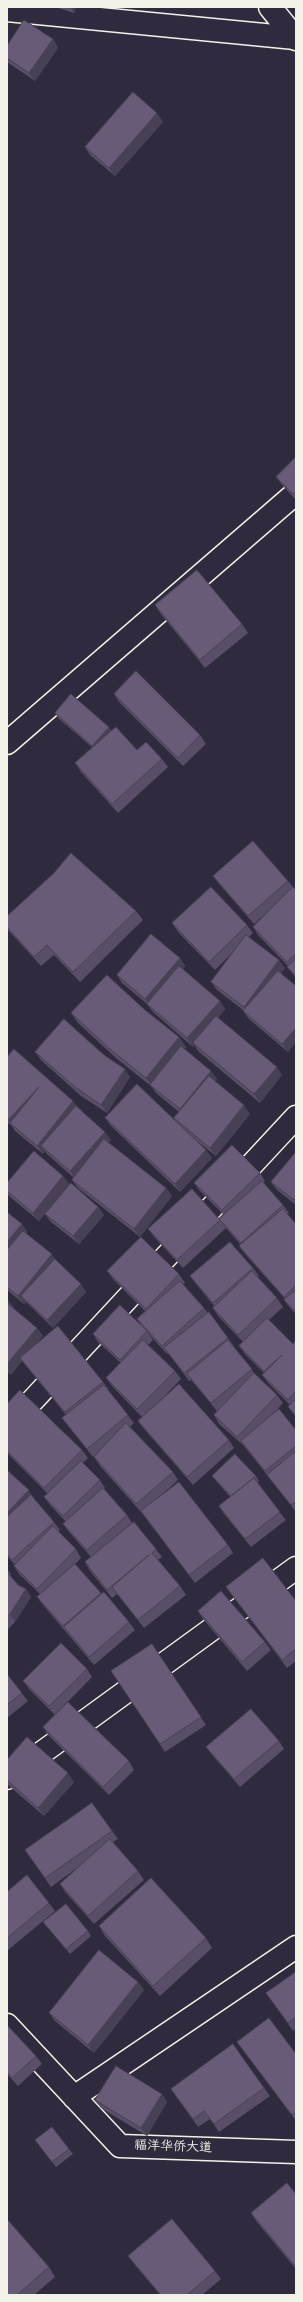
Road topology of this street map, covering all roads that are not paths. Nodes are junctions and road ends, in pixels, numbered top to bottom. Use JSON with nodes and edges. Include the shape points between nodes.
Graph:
{"nodes":[{"id":1,"x":277,"y":9,"type":"edge"},
{"id":2,"x":7,"y":10,"type":"edge"},
{"id":3,"x":295,"y":38,"type":"edge"},
{"id":4,"x":296,"y":493,"type":"edge"},
{"id":5,"x":7,"y":743,"type":"edge"},
{"id":6,"x":296,"y":1117,"type":"edge"},
{"id":7,"x":7,"y":1428,"type":"edge"},
{"id":8,"x":296,"y":1568,"type":"edge"},
{"id":9,"x":7,"y":1778,"type":"edge"},
{"id":10,"x":296,"y":1947,"type":"edge"},
{"id":11,"x":7,"y":2025,"type":"edge"},
{"id":12,"x":74,"y":2097,"type":"junction"},
{"id":13,"x":296,"y":2152,"type":"edge"}],
"edges":[{"from":1,"to":3,"type":"street"},
{"from":2,"to":3,"type":"street"},
{"from":4,"to":5,"type":"street"},
{"from":6,"to":7,"type":"street"},
{"from":8,"to":9,"type":"street"},
{"from":10,"to":12,"type":"street"},
{"from":11,"to":12,"type":"street","name":"福洋华侨大道"},
{"from":12,"to":13,"type":"street","name":"福洋华侨大道","via":[[120,2146]]}]}
